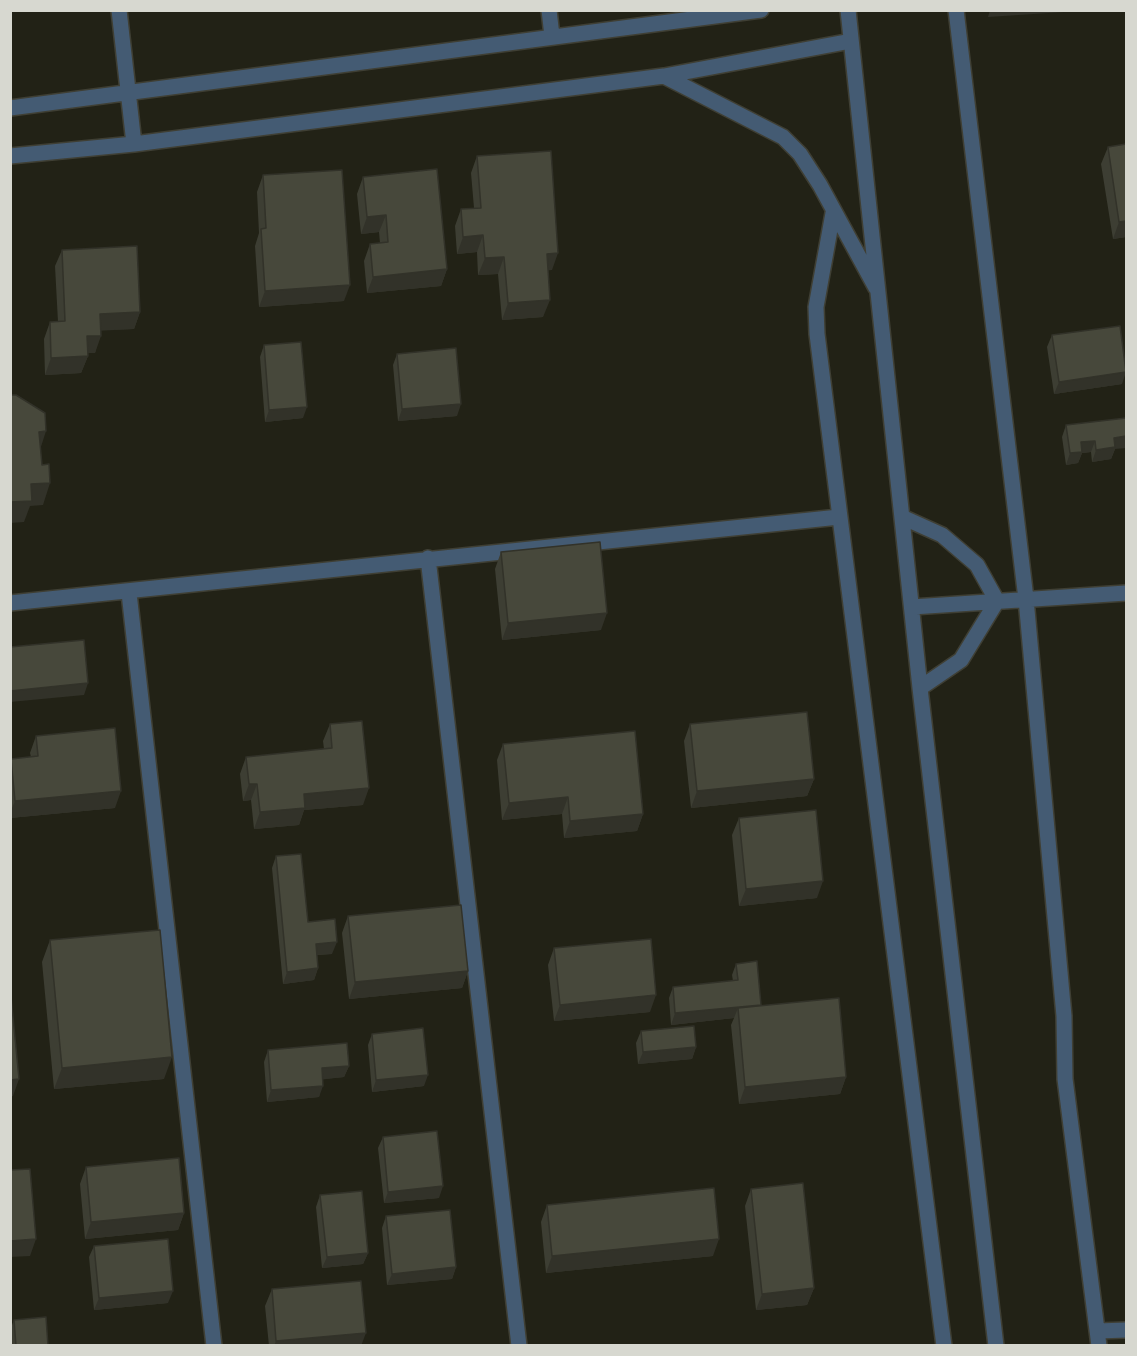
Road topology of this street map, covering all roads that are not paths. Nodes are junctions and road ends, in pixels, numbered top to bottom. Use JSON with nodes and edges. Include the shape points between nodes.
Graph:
{"nodes":[{"id":1,"x":119,"y":10,"type":"edge"},
{"id":2,"x":549,"y":10,"type":"edge"},
{"id":3,"x":761,"y":10,"type":"edge"},
{"id":4,"x":848,"y":10,"type":"edge"},
{"id":5,"x":956,"y":10,"type":"edge"},
{"id":6,"x":704,"y":14,"type":"edge"},
{"id":7,"x":552,"y":36,"type":"junction"},
{"id":8,"x":851,"y":40,"type":"junction"},
{"id":9,"x":664,"y":76,"type":"junction"},
{"id":10,"x":129,"y":94,"type":"junction"},
{"id":11,"x":10,"y":108,"type":"edge"},
{"id":12,"x":134,"y":144,"type":"junction"},
{"id":13,"x":10,"y":156,"type":"edge"},
{"id":14,"x":833,"y":213,"type":"junction"},
{"id":15,"x":879,"y":293,"type":"junction"},
{"id":16,"x":839,"y":517,"type":"junction"},
{"id":17,"x":902,"y":517,"type":"junction"},
{"id":18,"x":428,"y":558,"type":"junction"},
{"id":19,"x":129,"y":593,"type":"junction"},
{"id":20,"x":1126,"y":593,"type":"edge"},
{"id":21,"x":1026,"y":599,"type":"junction"},
{"id":22,"x":997,"y":601,"type":"junction"},
{"id":23,"x":10,"y":603,"type":"edge"},
{"id":24,"x":912,"y":607,"type":"junction"},
{"id":25,"x":920,"y":688,"type":"junction"},
{"id":26,"x":1126,"y":1330,"type":"edge"},
{"id":27,"x":1098,"y":1338,"type":"edge"},
{"id":28,"x":214,"y":1346,"type":"edge"},
{"id":29,"x":519,"y":1346,"type":"edge"},
{"id":30,"x":944,"y":1346,"type":"edge"},
{"id":31,"x":996,"y":1346,"type":"edge"}],
"edges":[{"from":1,"to":10,"type":"street"},
{"from":2,"to":7,"type":"street"},
{"from":3,"to":6,"type":"street"},
{"from":4,"to":8,"type":"street"},
{"from":5,"to":21,"type":"street"},
{"from":6,"to":7,"type":"street"},
{"from":7,"to":10,"type":"street"},
{"from":8,"to":9,"type":"street"},
{"from":8,"to":15,"type":"street"},
{"from":9,"to":12,"type":"street"},
{"from":9,"to":14,"type":"street","via":[[783,136],[804,161]]},
{"from":10,"to":11,"type":"street"},
{"from":10,"to":12,"type":"street"},
{"from":12,"to":13,"type":"street"},
{"from":14,"to":15,"type":"street"},
{"from":14,"to":16,"type":"street","via":[[816,308]]},
{"from":15,"to":17,"type":"street"},
{"from":16,"to":18,"type":"street"},
{"from":16,"to":30,"type":"street"},
{"from":17,"to":22,"type":"street","via":[[942,535],[977,565]]},
{"from":17,"to":24,"type":"street"},
{"from":18,"to":19,"type":"street"},
{"from":18,"to":29,"type":"street"},
{"from":19,"to":23,"type":"street"},
{"from":19,"to":28,"type":"street"},
{"from":20,"to":21,"type":"street"},
{"from":21,"to":22,"type":"street"},
{"from":21,"to":27,"type":"street","via":[[1064,1016],[1065,1079]]},
{"from":22,"to":24,"type":"street"},
{"from":22,"to":25,"type":"street","via":[[961,660]]},
{"from":24,"to":25,"type":"street"},
{"from":25,"to":31,"type":"street"},
{"from":26,"to":27,"type":"street"}]}
